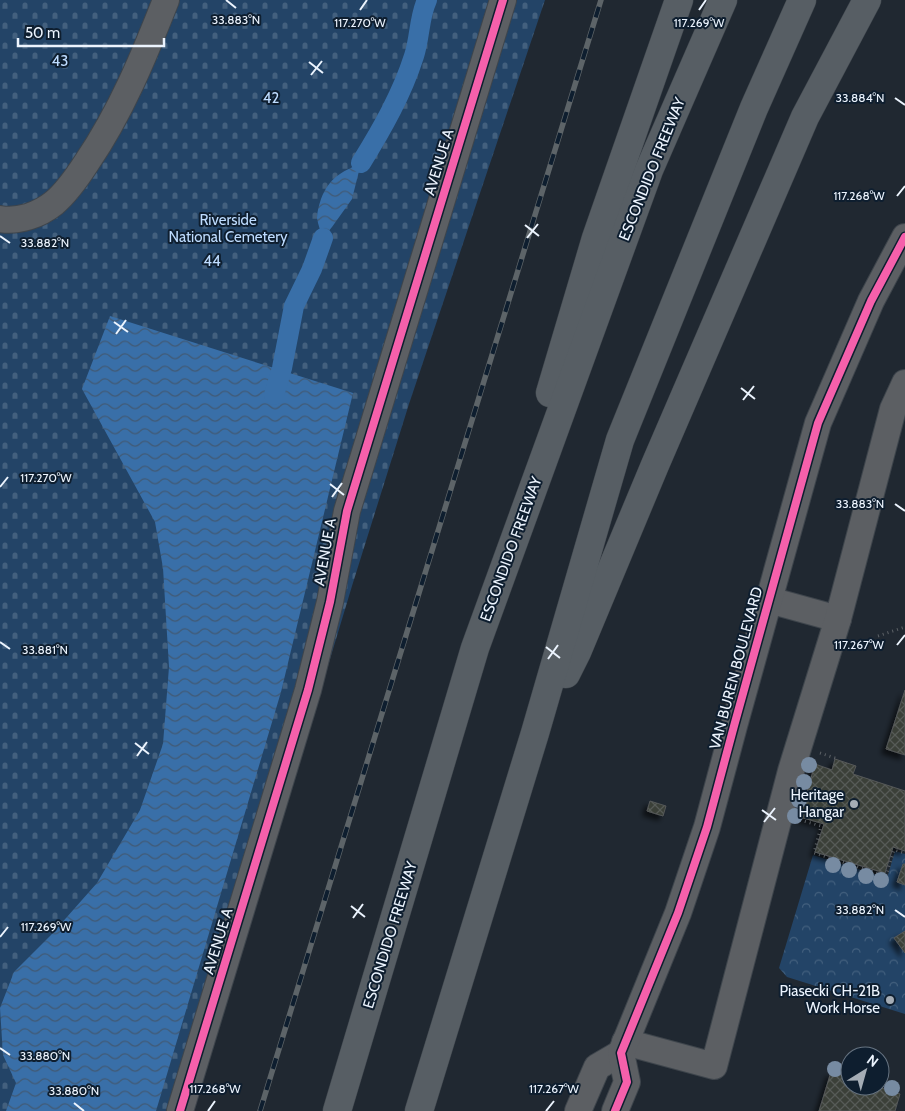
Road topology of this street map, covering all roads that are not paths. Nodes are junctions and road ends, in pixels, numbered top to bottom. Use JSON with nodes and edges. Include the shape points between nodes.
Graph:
{"nodes":[{"id":1,"x":166,"y":0,"type":"edge"},
{"id":2,"x":503,"y":0,"type":"edge"},
{"id":3,"x":679,"y":0,"type":"edge"},
{"id":4,"x":723,"y":0,"type":"edge"},
{"id":5,"x":802,"y":0,"type":"edge"},
{"id":6,"x":867,"y":0,"type":"edge"},
{"id":7,"x":5,"y":220,"type":"edge"},
{"id":8,"x":905,"y":237,"type":"edge"},
{"id":9,"x":905,"y":383,"type":"edge"},
{"id":10,"x":769,"y":600,"type":"junction"},
{"id":11,"x":838,"y":619,"type":"junction"},
{"id":12,"x":474,"y":648,"type":"junction"},
{"id":13,"x":535,"y":733,"type":"junction"},
{"id":14,"x":623,"y":1048,"type":"junction"},
{"id":15,"x":180,"y":1111,"type":"edge"},
{"id":16,"x":337,"y":1111,"type":"edge"},
{"id":17,"x":419,"y":1111,"type":"edge"},
{"id":18,"x":578,"y":1111,"type":"edge"},
{"id":19,"x":615,"y":1111,"type":"edge"}],
"edges":[{"from":1,"to":7,"type":"street","via":[[127,93],[101,142],[75,180],[54,203],[36,214]]},
{"from":2,"to":15,"type":"street","name":"AVENUE A","via":[[346,511],[330,602],[308,690]]},
{"from":3,"to":12,"type":"highway","via":[[596,238]]},
{"from":4,"to":12,"type":"highway","name":"ESCONDIDO FREEWAY","via":[[649,170]]},
{"from":5,"to":13,"type":"highway","via":[[754,108],[620,440]]},
{"from":6,"to":13,"type":"highway","via":[[805,117],[577,652]]},
{"from":8,"to":10,"type":"street","name":"VAN BUREN BOULEVARD","via":[[870,300],[818,423]]},
{"from":9,"to":11,"type":"street","via":[[893,409]]},
{"from":10,"to":11,"type":"street"},
{"from":10,"to":14,"type":"street","name":"VAN BUREN BOULEVARD","via":[[707,827],[678,913]]},
{"from":11,"to":14,"type":"street","via":[[791,771],[714,1066]]},
{"from":12,"to":16,"type":"highway","name":"ESCONDIDO FREEWAY"},
{"from":13,"to":17,"type":"highway"},
{"from":14,"to":18,"type":"street","via":[[597,1067]]},
{"from":14,"to":19,"type":"street","via":[[627,1082]]}]}
